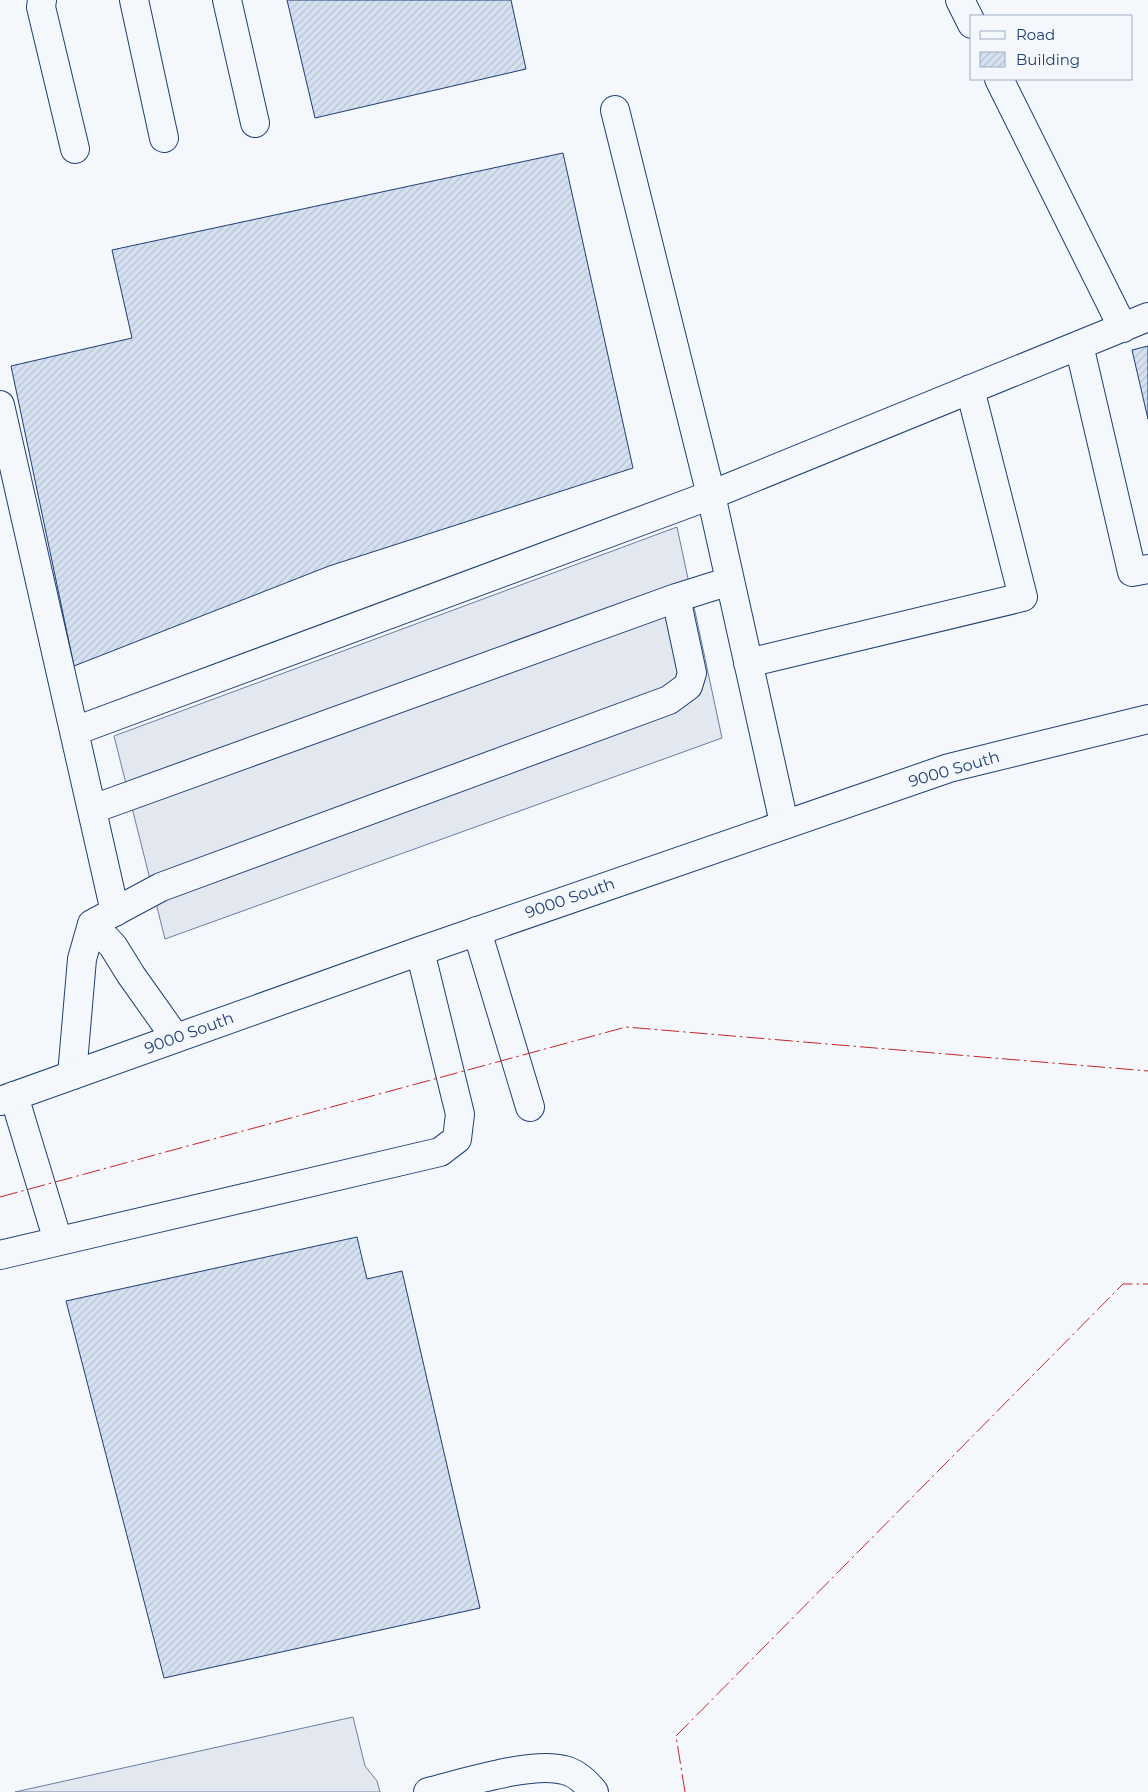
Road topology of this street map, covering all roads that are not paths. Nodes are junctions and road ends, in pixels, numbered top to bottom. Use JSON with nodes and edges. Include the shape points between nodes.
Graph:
{"nodes":[{"id":1,"x":42,"y":0,"type":"edge"},
{"id":2,"x":134,"y":0,"type":"edge"},
{"id":3,"x":227,"y":0,"type":"edge"},
{"id":4,"x":960,"y":0,"type":"edge"},
{"id":5,"x":970,"y":20,"type":"edge"},
{"id":6,"x":999,"y":80,"type":"edge"},
{"id":7,"x":615,"y":110,"type":"dead end"},
{"id":8,"x":255,"y":123,"type":"dead end"},
{"id":9,"x":164,"y":138,"type":"dead end"},
{"id":10,"x":76,"y":149,"type":"dead end"},
{"id":11,"x":1148,"y":318,"type":"edge"},
{"id":12,"x":1123,"y":328,"type":"junction"},
{"id":13,"x":1079,"y":345,"type":"junction"},
{"id":14,"x":970,"y":389,"type":"junction"},
{"id":15,"x":0,"y":405,"type":"edge"},
{"id":16,"x":711,"y":495,"type":"junction"},
{"id":17,"x":1148,"y":569,"type":"edge"},
{"id":18,"x":730,"y":581,"type":"junction"},
{"id":19,"x":676,"y":598,"type":"junction"},
{"id":20,"x":748,"y":663,"type":"junction"},
{"id":21,"x":1148,"y":719,"type":"edge"},
{"id":22,"x":75,"y":731,"type":"junction"},
{"id":23,"x":93,"y":809,"type":"junction"},
{"id":24,"x":784,"y":823,"type":"junction"},
{"id":25,"x":104,"y":918,"type":"junction"},
{"id":26,"x":477,"y":931,"type":"junction"},
{"id":27,"x":420,"y":951,"type":"junction"},
{"id":28,"x":175,"y":1037,"type":"junction"},
{"id":29,"x":72,"y":1075,"type":"junction"},
{"id":30,"x":7,"y":1098,"type":"edge"},
{"id":31,"x":530,"y":1107,"type":"dead end"},
{"id":32,"x":58,"y":1241,"type":"junction"},
{"id":33,"x":0,"y":1255,"type":"edge"},
{"id":34,"x":511,"y":1782,"type":"edge"},
{"id":35,"x":428,"y":1792,"type":"edge"},
{"id":36,"x":594,"y":1792,"type":"edge"}],
"edges":[{"from":1,"to":10,"type":"main road"},
{"from":2,"to":9,"type":"main road"},
{"from":3,"to":8,"type":"main road"},
{"from":4,"to":5,"type":"main road"},
{"from":6,"to":12,"type":"main road"},
{"from":7,"to":16,"type":"main road"},
{"from":11,"to":12,"type":"main road"},
{"from":12,"to":13,"type":"main road"},
{"from":13,"to":14,"type":"main road"},
{"from":13,"to":17,"type":"main road","via":[[1132,572]]},
{"from":14,"to":16,"type":"main road"},
{"from":14,"to":20,"type":"main road","via":[[1023,597]]},
{"from":15,"to":22,"type":"main road"},
{"from":16,"to":18,"type":"main road"},
{"from":16,"to":22,"type":"main road"},
{"from":18,"to":19,"type":"main road"},
{"from":18,"to":20,"type":"main road"},
{"from":19,"to":23,"type":"main road"},
{"from":19,"to":25,"type":"main road","via":[[692,674],[682,693],[161,887]]},
{"from":20,"to":24,"type":"main road"},
{"from":21,"to":24,"type":"main road","name":"9000 South","via":[[949,768]]},
{"from":22,"to":23,"type":"main road"},
{"from":23,"to":25,"type":"main road"},
{"from":24,"to":26,"type":"main road","name":"9000 South"},
{"from":25,"to":28,"type":"main road","via":[[113,946],[130,975]]},
{"from":25,"to":29,"type":"main road","via":[[82,958]]},
{"from":26,"to":27,"type":"main road","name":"9000 South"},
{"from":26,"to":31,"type":"main road"},
{"from":27,"to":28,"type":"main road","name":"9000 South"},
{"from":27,"to":32,"type":"main road","via":[[460,1114],[457,1139],[440,1152]]},
{"from":28,"to":29,"type":"main road","name":"9000 South"},
{"from":29,"to":30,"type":"main road","name":"9000 South"},
{"from":30,"to":32,"type":"main road"},
{"from":32,"to":33,"type":"main road"},
{"from":34,"to":35,"type":"main road"},
{"from":34,"to":36,"type":"main road","via":[[535,1769],[563,1769],[583,1779]]}]}
